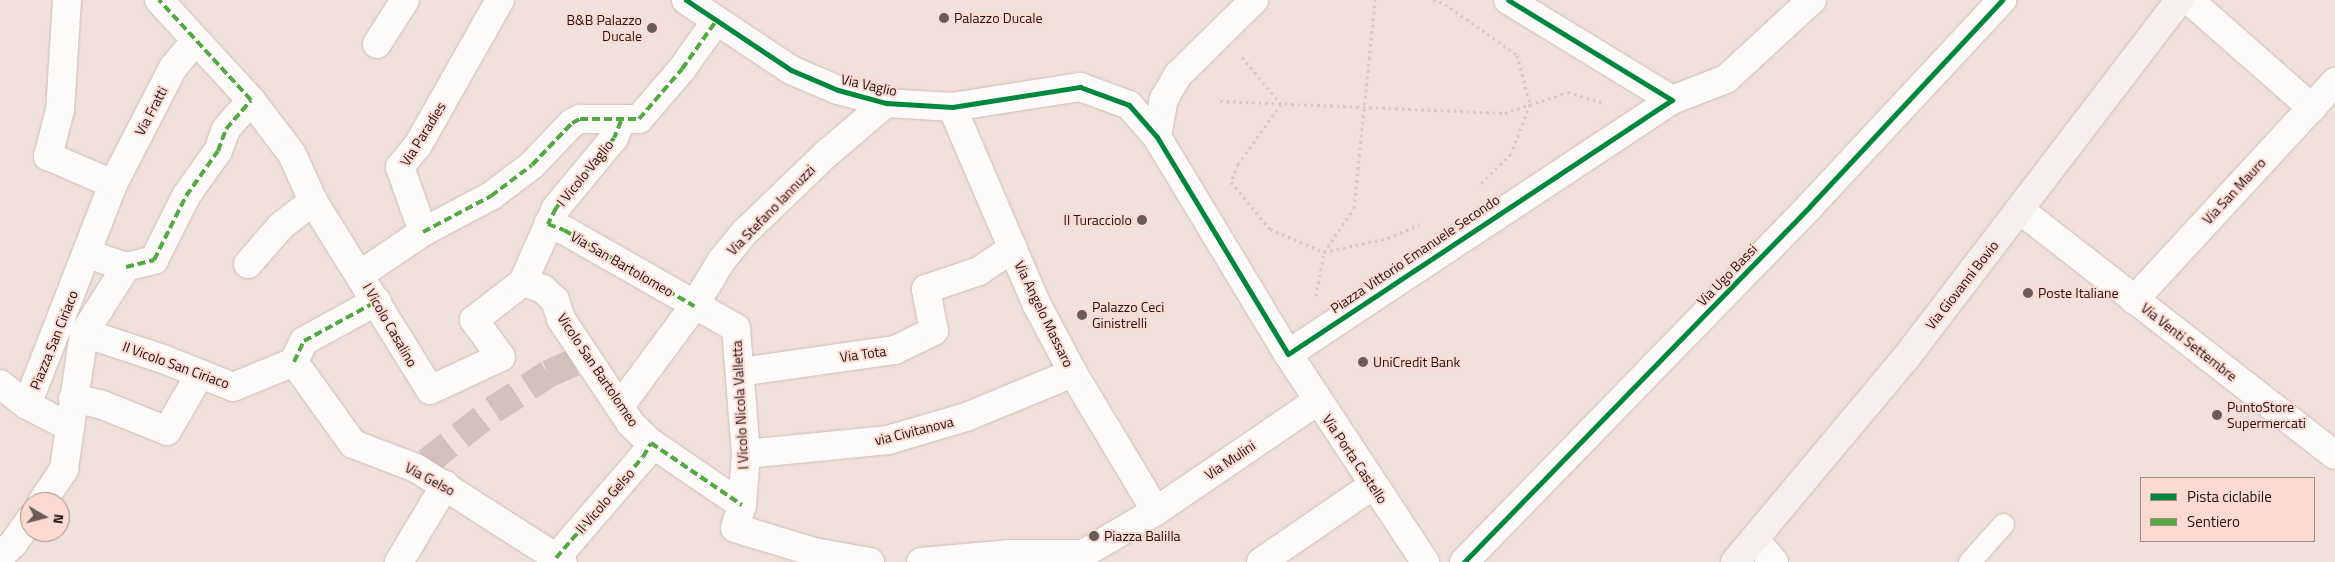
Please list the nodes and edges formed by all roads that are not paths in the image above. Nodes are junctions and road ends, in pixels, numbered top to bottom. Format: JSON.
{"nodes":[{"id":1,"x":67,"y":0,"type":"edge"},
{"id":2,"x":159,"y":0,"type":"edge"},
{"id":3,"x":406,"y":0,"type":"edge"},
{"id":4,"x":500,"y":0,"type":"edge"},
{"id":5,"x":686,"y":0,"type":"edge"},
{"id":6,"x":1254,"y":0,"type":"edge"},
{"id":7,"x":1508,"y":0,"type":"edge"},
{"id":8,"x":1812,"y":0,"type":"edge"},
{"id":9,"x":2002,"y":0,"type":"edge"},
{"id":10,"x":2179,"y":0,"type":"edge"},
{"id":11,"x":2189,"y":0,"type":"edge"},
{"id":12,"x":716,"y":21,"type":"junction"},
{"id":13,"x":196,"y":41,"type":"junction"},
{"id":14,"x":377,"y":44,"type":"dead end"},
{"id":15,"x":2335,"y":82,"type":"edge"},
{"id":16,"x":251,"y":100,"type":"junction"},
{"id":17,"x":1672,"y":100,"type":"junction"},
{"id":18,"x":886,"y":103,"type":"junction"},
{"id":19,"x":952,"y":107,"type":"junction"},
{"id":20,"x":2312,"y":108,"type":"junction"},
{"id":21,"x":621,"y":121,"type":"junction"},
{"id":22,"x":1157,"y":136,"type":"junction"},
{"id":23,"x":113,"y":184,"type":"junction"},
{"id":24,"x":313,"y":201,"type":"junction"},
{"id":25,"x":2020,"y":210,"type":"junction"},
{"id":26,"x":548,"y":224,"type":"junction"},
{"id":27,"x":423,"y":232,"type":"junction"},
{"id":28,"x":1013,"y":248,"type":"junction"},
{"id":29,"x":88,"y":254,"type":"junction"},
{"id":30,"x":248,"y":264,"type":"dead end"},
{"id":31,"x":126,"y":267,"type":"junction"},
{"id":32,"x":361,"y":274,"type":"junction"},
{"id":33,"x":523,"y":282,"type":"junction"},
{"id":34,"x":2134,"y":300,"type":"junction"},
{"id":35,"x":376,"y":301,"type":"junction"},
{"id":36,"x":694,"y":306,"type":"junction"},
{"id":37,"x":84,"y":333,"type":"junction"},
{"id":38,"x":1288,"y":354,"type":"junction"},
{"id":39,"x":294,"y":362,"type":"junction"},
{"id":40,"x":740,"y":372,"type":"junction"},
{"id":41,"x":200,"y":374,"type":"junction"},
{"id":42,"x":1073,"y":374,"type":"junction"},
{"id":43,"x":0,"y":384,"type":"edge"},
{"id":44,"x":73,"y":398,"type":"junction"},
{"id":45,"x":1317,"y":401,"type":"junction"},
{"id":46,"x":27,"y":405,"type":"junction"},
{"id":47,"x":620,"y":406,"type":"junction"},
{"id":48,"x":70,"y":427,"type":"junction"},
{"id":49,"x":651,"y":443,"type":"junction"},
{"id":50,"x":746,"y":454,"type":"junction"},
{"id":51,"x":2335,"y":455,"type":"edge"},
{"id":52,"x":445,"y":485,"type":"junction"},
{"id":53,"x":1373,"y":485,"type":"junction"},
{"id":54,"x":49,"y":492,"type":"edge"},
{"id":55,"x":1150,"y":514,"type":"junction"},
{"id":56,"x":738,"y":516,"type":"junction"},
{"id":57,"x":2004,"y":524,"type":"dead end"},
{"id":58,"x":20,"y":534,"type":"edge"},
{"id":59,"x":1755,"y":540,"type":"junction"},
{"id":60,"x":0,"y":556,"type":"edge"},
{"id":61,"x":1080,"y":558,"type":"edge"},
{"id":62,"x":560,"y":560,"type":"edge"},
{"id":63,"x":399,"y":562,"type":"edge"},
{"id":64,"x":870,"y":562,"type":"edge"},
{"id":65,"x":921,"y":562,"type":"edge"},
{"id":66,"x":1261,"y":562,"type":"edge"},
{"id":67,"x":1425,"y":562,"type":"edge"},
{"id":68,"x":1464,"y":562,"type":"edge"},
{"id":69,"x":1735,"y":562,"type":"edge"},
{"id":70,"x":1774,"y":562,"type":"edge"},
{"id":71,"x":1969,"y":562,"type":"edge"}],
"edges":[{"from":1,"to":23,"type":"street"},
{"from":2,"to":13,"type":"street","name":"I Vicolo Casalino"},
{"from":3,"to":14,"type":"street"},
{"from":4,"to":27,"type":"street","name":"Via Paradies"},
{"from":5,"to":12,"type":"street","name":"Via Vaglio"},
{"from":6,"to":22,"type":"street"},
{"from":7,"to":17,"type":"street"},
{"from":8,"to":17,"type":"street","name":"Piazza Vittorio Emanuele Secondo"},
{"from":9,"to":68,"type":"street","name":"Via Ugo Bassi"},
{"from":10,"to":25,"type":"street","name":"Via Giovanni Bovio"},
{"from":11,"to":20,"type":"street"},
{"from":12,"to":18,"type":"street","name":"Via Vaglio"},
{"from":12,"to":21,"type":"street"},
{"from":13,"to":16,"type":"street","name":"I Vicolo Casalino"},
{"from":13,"to":23,"type":"street","name":"Via Fratti"},
{"from":15,"to":20,"type":"street","name":"Via San Mauro"},
{"from":16,"to":24,"type":"street","name":"I Vicolo Casalino"},
{"from":16,"to":31,"type":"street"},
{"from":17,"to":38,"type":"street","name":"Piazza Vittorio Emanuele Secondo"},
{"from":18,"to":19,"type":"street","name":"Via Vaglio"},
{"from":18,"to":36,"type":"street","name":"Via Stefano Iannuzzi"},
{"from":19,"to":22,"type":"street","name":"Via Vaglio"},
{"from":19,"to":28,"type":"street","name":"Via Angelo Massaro"},
{"from":20,"to":34,"type":"street","name":"Via San Mauro"},
{"from":21,"to":26,"type":"street","name":"I Vicolo Vaglio"},
{"from":21,"to":27,"type":"street"},
{"from":22,"to":38,"type":"street"},
{"from":23,"to":29,"type":"street","name":"Piazza San Ciriaco"},
{"from":24,"to":30,"type":"street"},
{"from":24,"to":32,"type":"street","name":"I Vicolo Casalino"},
{"from":25,"to":34,"type":"street","name":"Via Venti Settembre"},
{"from":25,"to":59,"type":"street","name":"Via Giovanni Bovio"},
{"from":26,"to":33,"type":"street","name":"I Vicolo Vaglio"},
{"from":26,"to":36,"type":"street","name":"Via San Bartolomeo"},
{"from":27,"to":32,"type":"street"},
{"from":28,"to":40,"type":"street","name":"Via Tota"},
{"from":28,"to":42,"type":"street","name":"Via Angelo Massaro"},
{"from":29,"to":31,"type":"street"},
{"from":29,"to":46,"type":"street","name":"Piazza San Ciriaco"},
{"from":31,"to":37,"type":"street","name":"Piazza San Ciriaco"},
{"from":32,"to":35,"type":"street","name":"I Vicolo Casalino"},
{"from":33,"to":35,"type":"street","name":"I Vicolo Casalino"},
{"from":33,"to":47,"type":"street","name":"Vicolo San Bartolomeo"},
{"from":34,"to":51,"type":"street","name":"Via Venti Settembre"},
{"from":35,"to":39,"type":"street"},
{"from":36,"to":40,"type":"street","name":"I Vicolo Nicola Valletta"},
{"from":36,"to":47,"type":"street","name":"Via Stefano Iannuzzi"},
{"from":37,"to":41,"type":"street","name":"II Vicolo San Ciriaco"},
{"from":37,"to":44,"type":"street","name":"Piazza San Ciriaco"},
{"from":38,"to":45,"type":"street","name":"Via Porta Castello"},
{"from":39,"to":41,"type":"street","name":"II Vicolo San Ciriaco"},
{"from":39,"to":52,"type":"street","name":"Via Gelso"},
{"from":40,"to":50,"type":"street","name":"I Vicolo Nicola Valletta"},
{"from":41,"to":44,"type":"street"},
{"from":42,"to":50,"type":"street","name":"via Civitanova"},
{"from":42,"to":55,"type":"street","name":"Via Angelo Massaro"},
{"from":43,"to":46,"type":"street"},
{"from":44,"to":48,"type":"street","name":"Piazza San Ciriaco"},
{"from":45,"to":53,"type":"street","name":"Via Porta Castello"},
{"from":45,"to":55,"type":"street","name":"Via Mulini"},
{"from":46,"to":48,"type":"street","name":"Piazza San Ciriaco"},
{"from":47,"to":49,"type":"street","name":"Vicolo San Bartolomeo"},
{"from":48,"to":54,"type":"street"},
{"from":49,"to":56,"type":"street","name":"Vicolo San Bartolomeo"},
{"from":49,"to":62,"type":"street","name":"II Vicolo Gelso"},
{"from":50,"to":56,"type":"street","name":"I Vicolo Nicola Valletta"},
{"from":52,"to":62,"type":"street","name":"Via Gelso"},
{"from":52,"to":63,"type":"street"},
{"from":53,"to":66,"type":"street"},
{"from":53,"to":67,"type":"street","name":"Via Porta Castello"},
{"from":55,"to":61,"type":"street"},
{"from":56,"to":64,"type":"street","name":"Vicolo San Bartolomeo"},
{"from":57,"to":71,"type":"lane"},
{"from":58,"to":60,"type":"street"},
{"from":59,"to":69,"type":"street","name":"Via Giovanni Bovio"},
{"from":59,"to":70,"type":"street"},
{"from":61,"to":65,"type":"street"}]}
